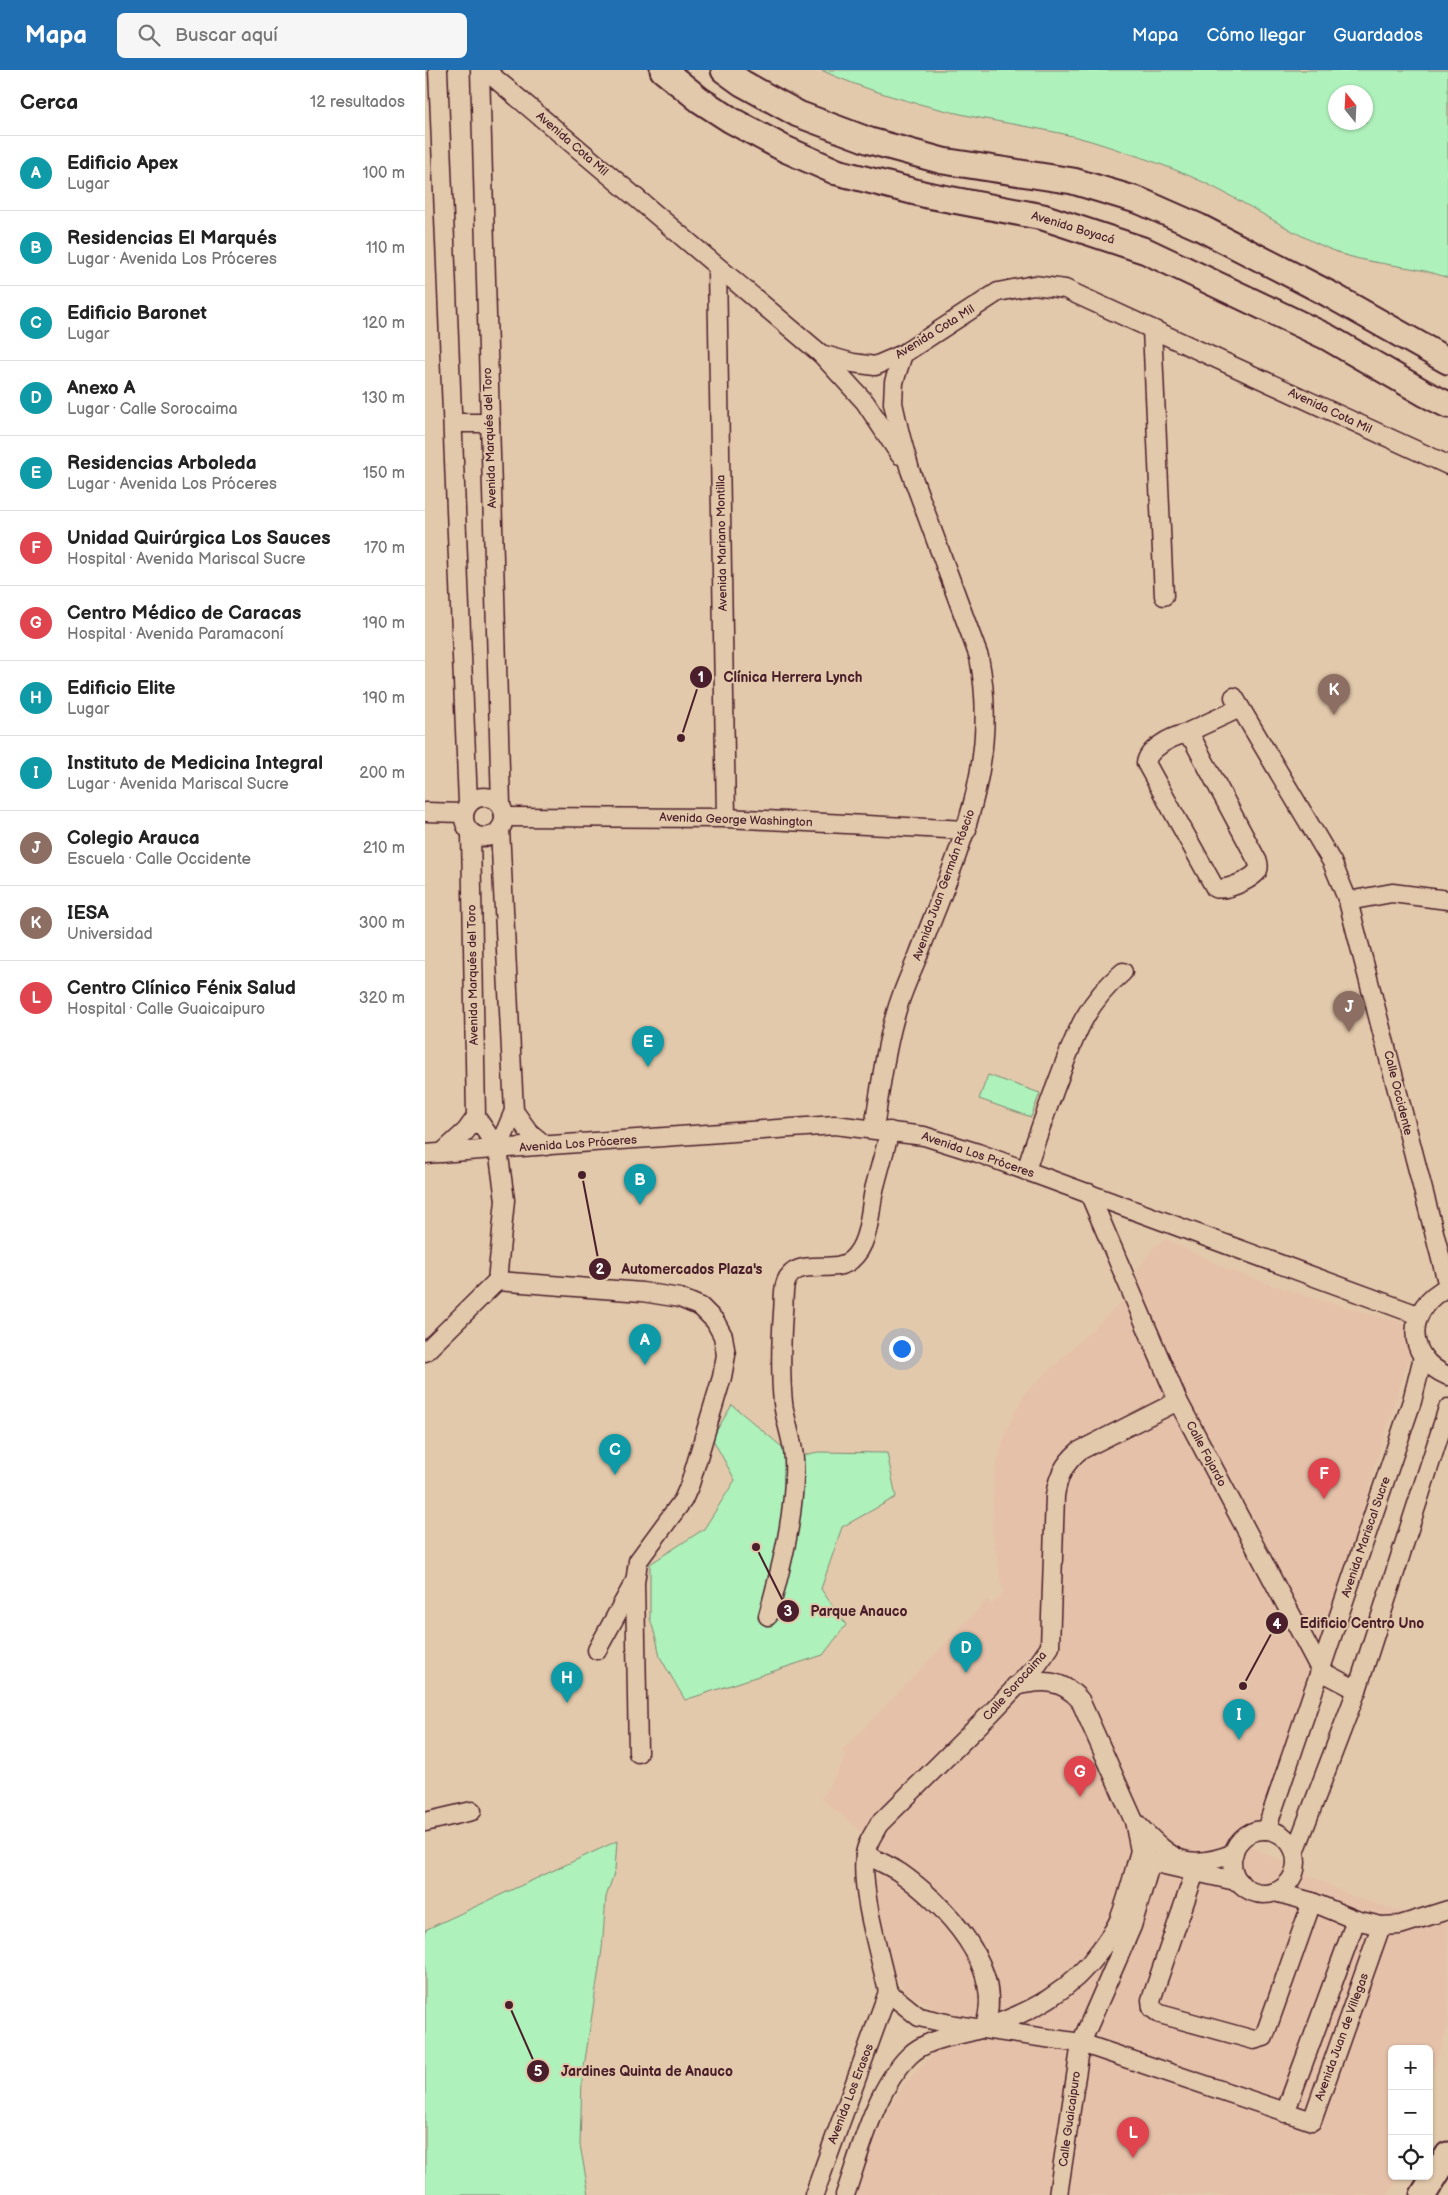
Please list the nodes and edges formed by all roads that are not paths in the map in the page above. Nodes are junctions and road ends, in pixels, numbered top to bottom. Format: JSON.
{"nodes":[{"id":1,"x":438,"y":70,"type":"edge"},
{"id":2,"x":480,"y":70,"type":"edge"},
{"id":3,"x":485,"y":70,"type":"edge"},
{"id":4,"x":663,"y":70,"type":"edge"},
{"id":5,"x":724,"y":70,"type":"edge"},
{"id":6,"x":717,"y":267,"type":"junction"},
{"id":7,"x":1152,"y":329,"type":"junction"},
{"id":8,"x":821,"y":354,"type":"junction"},
{"id":9,"x":903,"y":354,"type":"junction"},
{"id":10,"x":1448,"y":361,"type":"edge"},
{"id":11,"x":1448,"y":405,"type":"edge"},
{"id":12,"x":453,"y":423,"type":"junction"},
{"id":13,"x":490,"y":423,"type":"junction"},
{"id":14,"x":1448,"y":465,"type":"edge"},
{"id":15,"x":910,"y":470,"type":"junction"},
{"id":16,"x":1164,"y":596,"type":"dead end"},
{"id":17,"x":1183,"y":734,"type":"junction"},
{"id":18,"x":466,"y":808,"type":"junction"},
{"id":19,"x":425,"y":812,"type":"edge"},
{"id":20,"x":502,"y":817,"type":"junction"},
{"id":21,"x":727,"y":818,"type":"junction"},
{"id":22,"x":967,"y":830,"type":"junction"},
{"id":23,"x":471,"y":833,"type":"junction"},
{"id":24,"x":1448,"y":900,"type":"edge"},
{"id":25,"x":1348,"y":901,"type":"junction"},
{"id":26,"x":1123,"y":972,"type":"dead end"},
{"id":27,"x":514,"y":1111,"type":"junction"},
{"id":28,"x":475,"y":1117,"type":"junction"},
{"id":29,"x":882,"y":1130,"type":"junction"},
{"id":30,"x":545,"y":1146,"type":"junction"},
{"id":31,"x":498,"y":1149,"type":"junction"},
{"id":32,"x":434,"y":1154,"type":"edge"},
{"id":33,"x":1026,"y":1171,"type":"junction"},
{"id":34,"x":1089,"y":1193,"type":"junction"},
{"id":35,"x":497,"y":1281,"type":"junction"},
{"id":36,"x":1448,"y":1287,"type":"edge"},
{"id":37,"x":1419,"y":1315,"type":"junction"},
{"id":38,"x":425,"y":1352,"type":"edge"},
{"id":39,"x":1423,"y":1357,"type":"junction"},
{"id":40,"x":1448,"y":1376,"type":"edge"},
{"id":41,"x":1178,"y":1401,"type":"junction"},
{"id":42,"x":1448,"y":1408,"type":"edge"},
{"id":43,"x":635,"y":1583,"type":"junction"},
{"id":44,"x":768,"y":1616,"type":"dead end"},
{"id":45,"x":597,"y":1650,"type":"dead end"},
{"id":46,"x":1321,"y":1671,"type":"junction"},
{"id":47,"x":1014,"y":1687,"type":"junction"},
{"id":48,"x":1357,"y":1690,"type":"junction"},
{"id":49,"x":638,"y":1753,"type":"dead end"},
{"id":50,"x":472,"y":1811,"type":"dead end"},
{"id":51,"x":1134,"y":1821,"type":"junction"},
{"id":52,"x":425,"y":1822,"type":"edge"},
{"id":53,"x":1266,"y":1830,"type":"junction"},
{"id":54,"x":1234,"y":1853,"type":"junction"},
{"id":55,"x":865,"y":1854,"type":"junction"},
{"id":56,"x":1145,"y":1856,"type":"junction"},
{"id":57,"x":1295,"y":1860,"type":"junction"},
{"id":58,"x":1195,"y":1872,"type":"junction"},
{"id":59,"x":1240,"y":1882,"type":"junction"},
{"id":60,"x":1275,"y":1892,"type":"junction"},
{"id":61,"x":1312,"y":1902,"type":"junction"},
{"id":62,"x":1448,"y":1910,"type":"edge"},
{"id":63,"x":1356,"y":1920,"type":"junction"},
{"id":64,"x":1381,"y":1926,"type":"junction"},
{"id":65,"x":888,"y":1992,"type":"junction"},
{"id":66,"x":984,"y":2028,"type":"junction"},
{"id":67,"x":1081,"y":2043,"type":"junction"},
{"id":68,"x":1285,"y":2113,"type":"junction"},
{"id":69,"x":1448,"y":2155,"type":"edge"},
{"id":70,"x":814,"y":2195,"type":"edge"},
{"id":71,"x":845,"y":2195,"type":"edge"},
{"id":72,"x":1058,"y":2195,"type":"edge"},
{"id":73,"x":1423,"y":2195,"type":"edge"}],
"edges":[{"from":1,"to":12,"type":"street","name":"Avenida Marqués del Toro"},
{"from":2,"to":13,"type":"street","name":"Avenida Marqués del Toro"},
{"from":3,"to":6,"type":"street","name":"Avenida Cota Mil"},
{"from":4,"to":11,"type":"highway","name":"Avenida Boyacá"},
{"from":5,"to":10,"type":"highway"},
{"from":6,"to":8,"type":"street","name":"Avenida Cota Mil"},
{"from":6,"to":21,"type":"street","name":"Avenida Mariano Montilla"},
{"from":7,"to":9,"type":"street","name":"Avenida Cota Mil"},
{"from":7,"to":14,"type":"street","name":"Avenida Cota Mil"},
{"from":7,"to":16,"type":"street"},
{"from":8,"to":9,"type":"street","name":"Avenida Cota Mil"},
{"from":8,"to":15,"type":"street","name":"Avenida Juan Germán Róscio"},
{"from":9,"to":15,"type":"street","name":"Avenida Juan Germán Róscio"},
{"from":12,"to":13,"type":"street"},
{"from":12,"to":18,"type":"street","name":"Avenida Marqués del Toro"},
{"from":13,"to":20,"type":"street","name":"Avenida Marqués del Toro"},
{"from":15,"to":22,"type":"street","name":"Avenida Juan Germán Róscio"},
{"from":17,"to":17,"type":"street"},
{"from":17,"to":25,"type":"street","name":"Calle Occidente"},
{"from":18,"to":19,"type":"street"},
{"from":18,"to":20,"type":"street"},
{"from":18,"to":23,"type":"street","name":"Avenida Marqués del Toro"},
{"from":20,"to":21,"type":"street","name":"Avenida George Washington"},
{"from":20,"to":23,"type":"street"},
{"from":20,"to":27,"type":"street","name":"Avenida Marqués del Toro"},
{"from":21,"to":22,"type":"street","name":"Avenida George Washington"},
{"from":22,"to":29,"type":"street","name":"Avenida Juan Germán Róscio"},
{"from":23,"to":28,"type":"street","name":"Avenida Marqués del Toro"},
{"from":24,"to":25,"type":"street"},
{"from":25,"to":36,"type":"street","name":"Calle Occidente"},
{"from":26,"to":33,"type":"street"},
{"from":27,"to":30,"type":"street"},
{"from":27,"to":31,"type":"street","name":"Avenida Marqués del Toro"},
{"from":28,"to":31,"type":"street"},
{"from":28,"to":32,"type":"street"},
{"from":29,"to":30,"type":"street","name":"Avenida Los Próceres"},
{"from":29,"to":33,"type":"street","name":"Avenida Los Próceres"},
{"from":29,"to":44,"type":"street","name":"Avenida Juan Germán Róscio"},
{"from":30,"to":31,"type":"street","name":"Avenida Los Próceres"},
{"from":31,"to":32,"type":"street","name":"Avenida Los Próceres"},
{"from":31,"to":35,"type":"street"},
{"from":33,"to":34,"type":"street","name":"Avenida Los Próceres"},
{"from":34,"to":37,"type":"street","name":"Avenida Los Próceres"},
{"from":34,"to":41,"type":"street","name":"Calle Fajardo"},
{"from":35,"to":38,"type":"street"},
{"from":35,"to":43,"type":"street"},
{"from":36,"to":37,"type":"street"},
{"from":37,"to":39,"type":"street"},
{"from":39,"to":40,"type":"street"},
{"from":39,"to":46,"type":"street","name":"Avenida Mariscal Sucre"},
{"from":41,"to":46,"type":"street","name":"Calle Fajardo"},
{"from":41,"to":47,"type":"street","name":"Calle Sorocaima"},
{"from":42,"to":48,"type":"street"},
{"from":43,"to":45,"type":"street"},
{"from":43,"to":49,"type":"street"},
{"from":46,"to":48,"type":"street"},
{"from":46,"to":53,"type":"street","name":"Avenida Mariscal Sucre"},
{"from":47,"to":51,"type":"street"},
{"from":47,"to":55,"type":"street","name":"Calle Sorocaima"},
{"from":48,"to":57,"type":"street"},
{"from":50,"to":52,"type":"street"},
{"from":51,"to":54,"type":"street"},
{"from":51,"to":56,"type":"street"},
{"from":53,"to":54,"type":"street"},
{"from":53,"to":57,"type":"street"},
{"from":54,"to":59,"type":"street"},
{"from":55,"to":65,"type":"street","name":"Calle Sorocaima"},
{"from":55,"to":66,"type":"street"},
{"from":56,"to":58,"type":"street"},
{"from":56,"to":66,"type":"street","name":"Avenida Juan de Villegas"},
{"from":56,"to":67,"type":"street"},
{"from":57,"to":60,"type":"street"},
{"from":57,"to":61,"type":"street"},
{"from":58,"to":59,"type":"street"},
{"from":58,"to":61,"type":"street"},
{"from":59,"to":60,"type":"street"},
{"from":60,"to":61,"type":"street"},
{"from":61,"to":63,"type":"street"},
{"from":62,"to":64,"type":"street"},
{"from":63,"to":64,"type":"street"},
{"from":63,"to":68,"type":"street"},
{"from":64,"to":68,"type":"street","name":"Avenida Juan de Villegas"},
{"from":65,"to":66,"type":"street","name":"Avenida Juan de Villegas"},
{"from":65,"to":70,"type":"street","name":"Avenida Los Erasos"},
{"from":66,"to":67,"type":"street","name":"Avenida Juan de Villegas"},
{"from":66,"to":71,"type":"street"},
{"from":67,"to":68,"type":"street","name":"Avenida Juan de Villegas"},
{"from":67,"to":72,"type":"street","name":"Calle Guaicaipuro"},
{"from":69,"to":73,"type":"highway"}]}
